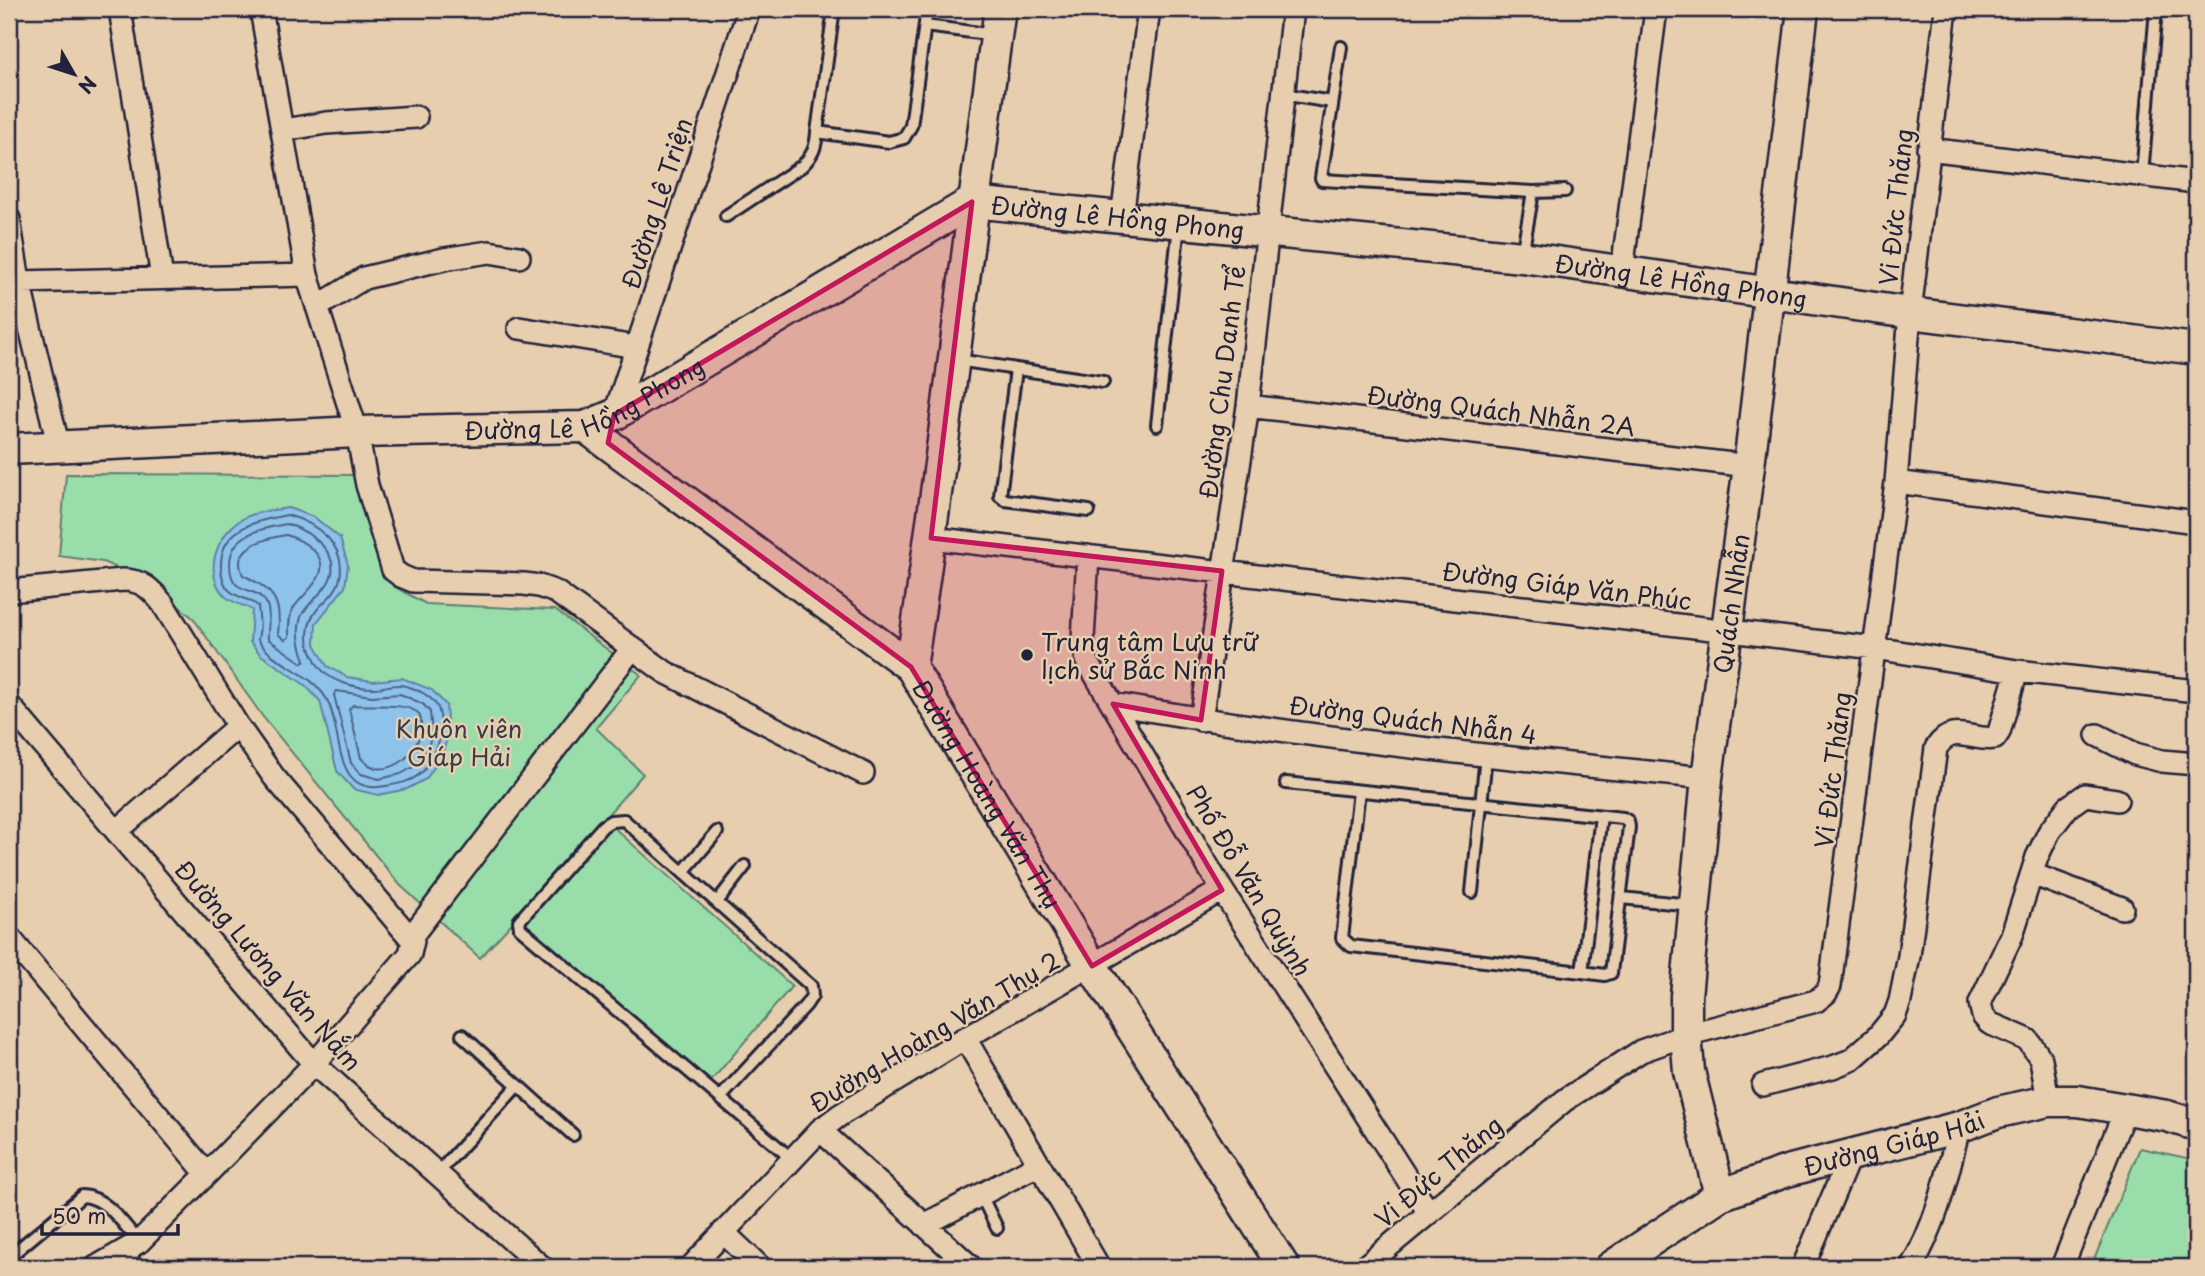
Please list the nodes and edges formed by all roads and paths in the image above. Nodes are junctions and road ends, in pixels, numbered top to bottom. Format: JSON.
{"nodes":[{"id":1,"x":120,"y":9,"type":"edge"},
{"id":2,"x":261,"y":9,"type":"edge"},
{"id":3,"x":749,"y":9,"type":"edge"},
{"id":4,"x":834,"y":9,"type":"edge"},
{"id":5,"x":927,"y":9,"type":"edge"},
{"id":6,"x":1149,"y":9,"type":"edge"},
{"id":7,"x":1293,"y":9,"type":"edge"},
{"id":8,"x":1656,"y":9,"type":"edge"},
{"id":9,"x":1803,"y":9,"type":"edge"},
{"id":10,"x":1946,"y":9,"type":"edge"},
{"id":11,"x":2156,"y":9,"type":"edge"},
{"id":12,"x":998,"y":22,"type":"edge"},
{"id":13,"x":925,"y":26,"type":"junction"},
{"id":14,"x":1341,"y":47,"type":"dead end"},
{"id":15,"x":1282,"y":94,"type":"junction"},
{"id":16,"x":1332,"y":102,"type":"junction"},
{"id":17,"x":416,"y":117,"type":"dead end"},
{"id":18,"x":284,"y":130,"type":"junction"},
{"id":19,"x":817,"y":132,"type":"junction"},
{"id":20,"x":1928,"y":149,"type":"junction"},
{"id":21,"x":2143,"y":175,"type":"junction"},
{"id":22,"x":2196,"y":182,"type":"edge"},
{"id":23,"x":1565,"y":191,"type":"dead end"},
{"id":24,"x":1533,"y":192,"type":"junction"},
{"id":25,"x":972,"y":202,"type":"junction"},
{"id":26,"x":726,"y":216,"type":"dead end"},
{"id":27,"x":1122,"y":217,"type":"junction"},
{"id":28,"x":9,"y":219,"type":"edge"},
{"id":29,"x":1180,"y":222,"type":"junction"},
{"id":30,"x":1266,"y":231,"type":"junction"},
{"id":31,"x":519,"y":257,"type":"dead end"},
{"id":32,"x":1522,"y":257,"type":"junction"},
{"id":33,"x":1622,"y":271,"type":"junction"},
{"id":34,"x":307,"y":275,"type":"junction"},
{"id":35,"x":162,"y":278,"type":"junction"},
{"id":36,"x":19,"y":282,"type":"junction"},
{"id":37,"x":1769,"y":293,"type":"junction"},
{"id":38,"x":317,"y":307,"type":"junction"},
{"id":39,"x":1910,"y":313,"type":"junction"},
{"id":40,"x":519,"y":328,"type":"dead end"},
{"id":41,"x":636,"y":347,"type":"junction"},
{"id":42,"x":2196,"y":349,"type":"edge"},
{"id":43,"x":953,"y":359,"type":"junction"},
{"id":44,"x":1016,"y":369,"type":"junction"},
{"id":45,"x":1103,"y":382,"type":"dead end"},
{"id":46,"x":1248,"y":406,"type":"junction"},
{"id":47,"x":1157,"y":425,"type":"dead end"},
{"id":48,"x":602,"y":428,"type":"junction"},
{"id":49,"x":357,"y":432,"type":"junction"},
{"id":50,"x":59,"y":448,"type":"junction"},
{"id":51,"x":9,"y":449,"type":"edge"},
{"id":52,"x":1749,"y":466,"type":"junction"},
{"id":53,"x":1896,"y":482,"type":"junction"},
{"id":54,"x":1089,"y":511,"type":"dead end"},
{"id":55,"x":2196,"y":522,"type":"edge"},
{"id":56,"x":931,"y":538,"type":"junction"},
{"id":57,"x":1088,"y":556,"type":"junction"},
{"id":58,"x":1222,"y":571,"type":"junction"},
{"id":59,"x":9,"y":591,"type":"edge"},
{"id":60,"x":1727,"y":631,"type":"junction"},
{"id":61,"x":1875,"y":648,"type":"junction"},
{"id":62,"x":631,"y":650,"type":"junction"},
{"id":63,"x":911,"y":667,"type":"junction"},
{"id":64,"x":2017,"y":671,"type":"junction"},
{"id":65,"x":2196,"y":691,"type":"edge"},
{"id":66,"x":1114,"y":704,"type":"junction"},
{"id":67,"x":10,"y":712,"type":"edge"},
{"id":68,"x":1201,"y":720,"type":"junction"},
{"id":69,"x":238,"y":726,"type":"junction"},
{"id":70,"x":2097,"y":736,"type":"dead end"},
{"id":71,"x":1486,"y":756,"type":"junction"},
{"id":72,"x":2196,"y":764,"type":"edge"},
{"id":73,"x":863,"y":773,"type":"dead end"},
{"id":74,"x":1707,"y":778,"type":"junction"},
{"id":75,"x":1286,"y":783,"type":"dead end"},
{"id":76,"x":1359,"y":791,"type":"junction"},
{"id":77,"x":2117,"y":800,"type":"dead end"},
{"id":78,"x":1481,"y":804,"type":"junction"},
{"id":79,"x":1601,"y":816,"type":"junction"},
{"id":80,"x":117,"y":831,"type":"junction"},
{"id":81,"x":717,"y":832,"type":"dead end"},
{"id":82,"x":745,"y":866,"type":"dead end"},
{"id":83,"x":683,"y":872,"type":"junction"},
{"id":84,"x":2032,"y":874,"type":"junction"},
{"id":85,"x":1222,"y":890,"type":"junction"},
{"id":86,"x":1472,"y":892,"type":"dead end"},
{"id":87,"x":1621,"y":898,"type":"junction"},
{"id":88,"x":717,"y":902,"type":"junction"},
{"id":89,"x":1695,"y":905,"type":"junction"},
{"id":90,"x":2122,"y":908,"type":"dead end"},
{"id":91,"x":9,"y":937,"type":"edge"},
{"id":92,"x":411,"y":937,"type":"junction"},
{"id":93,"x":1092,"y":966,"type":"junction"},
{"id":94,"x":1582,"y":972,"type":"junction"},
{"id":95,"x":462,"y":1035,"type":"dead end"},
{"id":96,"x":1686,"y":1035,"type":"junction"},
{"id":97,"x":965,"y":1038,"type":"junction"},
{"id":98,"x":313,"y":1064,"type":"junction"},
{"id":99,"x":518,"y":1085,"type":"junction"},
{"id":100,"x":1763,"y":1085,"type":"dead end"},
{"id":101,"x":721,"y":1097,"type":"junction"},
{"id":102,"x":2048,"y":1101,"type":"junction"},
{"id":103,"x":2126,"y":1108,"type":"junction"},
{"id":104,"x":2196,"y":1125,"type":"edge"},
{"id":105,"x":1959,"y":1127,"type":"junction"},
{"id":106,"x":820,"y":1130,"type":"junction"},
{"id":107,"x":573,"y":1135,"type":"dead end"},
{"id":108,"x":1852,"y":1153,"type":"junction"},
{"id":109,"x":792,"y":1159,"type":"junction"},
{"id":110,"x":1039,"y":1164,"type":"junction"},
{"id":111,"x":207,"y":1174,"type":"junction"},
{"id":112,"x":436,"y":1175,"type":"junction"},
{"id":113,"x":981,"y":1195,"type":"junction"},
{"id":114,"x":1720,"y":1195,"type":"junction"},
{"id":115,"x":1429,"y":1213,"type":"junction"},
{"id":116,"x":924,"y":1225,"type":"junction"},
{"id":117,"x":997,"y":1228,"type":"dead end"},
{"id":118,"x":723,"y":1232,"type":"junction"},
{"id":119,"x":139,"y":1242,"type":"junction"},
{"id":120,"x":9,"y":1257,"type":"edge"},
{"id":121,"x":96,"y":1267,"type":"edge"},
{"id":122,"x":127,"y":1267,"type":"edge"},
{"id":123,"x":541,"y":1267,"type":"edge"},
{"id":124,"x":691,"y":1267,"type":"edge"},
{"id":125,"x":760,"y":1267,"type":"edge"},
{"id":126,"x":971,"y":1267,"type":"edge"},
{"id":127,"x":1099,"y":1267,"type":"edge"},
{"id":128,"x":1284,"y":1267,"type":"edge"},
{"id":129,"x":1364,"y":1267,"type":"edge"},
{"id":130,"x":1611,"y":1267,"type":"edge"},
{"id":131,"x":1803,"y":1267,"type":"edge"},
{"id":132,"x":1911,"y":1267,"type":"edge"},
{"id":133,"x":2062,"y":1267,"type":"edge"}],
"edges":[{"from":1,"to":35,"type":"street"},
{"from":2,"to":18,"type":"street"},
{"from":3,"to":41,"type":"street","name":"Đường Lê Triện"},
{"from":4,"to":19,"type":"lane"},
{"from":5,"to":13,"type":"lane"},
{"from":6,"to":27,"type":"street"},
{"from":7,"to":15,"type":"street","name":"Đường Chu Danh Tể"},
{"from":8,"to":33,"type":"street"},
{"from":9,"to":37,"type":"street","name":"Quách Nhẫn"},
{"from":10,"to":20,"type":"street","name":"Vi Đức Thăng"},
{"from":11,"to":21,"type":"lane"},
{"from":12,"to":13,"type":"lane"},
{"from":12,"to":25,"type":"street","name":"Đường Hoàng Văn Thụ"},
{"from":13,"to":19,"type":"lane"},
{"from":14,"to":16,"type":"lane"},
{"from":15,"to":16,"type":"lane"},
{"from":15,"to":30,"type":"street","name":"Đường Chu Danh Tể"},
{"from":16,"to":24,"type":"lane"},
{"from":17,"to":18,"type":"street"},
{"from":18,"to":34,"type":"street"},
{"from":19,"to":26,"type":"lane"},
{"from":20,"to":21,"type":"street"},
{"from":20,"to":39,"type":"street","name":"Vi Đức Thăng"},
{"from":21,"to":22,"type":"street"},
{"from":23,"to":24,"type":"lane"},
{"from":24,"to":32,"type":"lane"},
{"from":25,"to":27,"type":"street","name":"Đường Lê Hồng Phong"},
{"from":25,"to":43,"type":"street","name":"Đường Hoàng Văn Thụ"},
{"from":25,"to":48,"type":"street","name":"Đường Lê Hồng Phong"},
{"from":27,"to":29,"type":"street","name":"Đường Lê Hồng Phong"},
{"from":28,"to":36,"type":"street"},
{"from":29,"to":30,"type":"street","name":"Đường Lê Hồng Phong"},
{"from":29,"to":47,"type":"lane"},
{"from":30,"to":32,"type":"street","name":"Đường Lê Hồng Phong"},
{"from":30,"to":46,"type":"street","name":"Đường Chu Danh Tể"},
{"from":31,"to":38,"type":"street"},
{"from":32,"to":33,"type":"street","name":"Đường Lê Hồng Phong"},
{"from":33,"to":37,"type":"street","name":"Đường Lê Hồng Phong"},
{"from":34,"to":35,"type":"street"},
{"from":34,"to":38,"type":"street"},
{"from":35,"to":36,"type":"street"},
{"from":36,"to":50,"type":"street"},
{"from":37,"to":39,"type":"street","name":"Đường Lê Hồng Phong"},
{"from":37,"to":52,"type":"street","name":"Quách Nhẫn"},
{"from":38,"to":49,"type":"street"},
{"from":39,"to":42,"type":"street","name":"Đường Lê Hồng Phong"},
{"from":39,"to":53,"type":"street","name":"Vi Đức Thăng"},
{"from":40,"to":41,"type":"street"},
{"from":41,"to":48,"type":"street","name":"Đường Lê Triện"},
{"from":43,"to":44,"type":"lane"},
{"from":43,"to":56,"type":"street","name":"Đường Hoàng Văn Thụ"},
{"from":44,"to":45,"type":"lane"},
{"from":44,"to":54,"type":"lane"},
{"from":46,"to":52,"type":"street","name":"Đường Quách Nhẫn 2A"},
{"from":46,"to":58,"type":"street","name":"Đường Chu Danh Tể"},
{"from":48,"to":49,"type":"street","name":"Đường Lê Hồng Phong"},
{"from":48,"to":63,"type":"street"},
{"from":49,"to":50,"type":"street","name":"Đường Lê Hồng Phong"},
{"from":49,"to":62,"type":"street"},
{"from":50,"to":51,"type":"street","name":"Đường Lê Hồng Phong"},
{"from":52,"to":60,"type":"street","name":"Quách Nhẫn"},
{"from":53,"to":55,"type":"street"},
{"from":53,"to":61,"type":"street","name":"Vi Đức Thăng"},
{"from":56,"to":57,"type":"street","name":"Đường Giáp Văn Phúc"},
{"from":56,"to":63,"type":"street","name":"Đường Hoàng Văn Thụ"},
{"from":57,"to":58,"type":"street","name":"Đường Giáp Văn Phúc"},
{"from":57,"to":66,"type":"street","name":"Phố Đỗ Văn Quỳnh"},
{"from":58,"to":60,"type":"street","name":"Đường Giáp Văn Phúc"},
{"from":58,"to":68,"type":"street","name":"Đường Chu Danh Tể"},
{"from":59,"to":69,"type":"street"},
{"from":60,"to":61,"type":"street","name":"Đường Giáp Văn Phúc"},
{"from":60,"to":74,"type":"street","name":"Quách Nhẫn"},
{"from":61,"to":64,"type":"street","name":"Đường Giáp Văn Phúc"},
{"from":61,"to":96,"type":"street","name":"Vi Đức Thăng"},
{"from":62,"to":73,"type":"street"},
{"from":62,"to":92,"type":"street"},
{"from":63,"to":93,"type":"street","name":"Đường Hoàng Văn Thụ"},
{"from":64,"to":65,"type":"street","name":"Đường Giáp Văn Phúc"},
{"from":64,"to":100,"type":"street"},
{"from":66,"to":68,"type":"street","name":"Đường Quách Nhẫn 4"},
{"from":66,"to":85,"type":"street","name":"Phố Đỗ Văn Quỳnh"},
{"from":67,"to":80,"type":"street","name":"Đường Lương Văn Nắm"},
{"from":68,"to":71,"type":"street","name":"Đường Quách Nhẫn 4"},
{"from":69,"to":80,"type":"street"},
{"from":69,"to":92,"type":"street"},
{"from":70,"to":72,"type":"street"},
{"from":71,"to":74,"type":"street","name":"Đường Quách Nhẫn 4"},
{"from":71,"to":78,"type":"lane"},
{"from":74,"to":89,"type":"street","name":"Quách Nhẫn"},
{"from":75,"to":76,"type":"lane"},
{"from":76,"to":78,"type":"lane"},
{"from":76,"to":94,"type":"lane"},
{"from":77,"to":84,"type":"street"},
{"from":78,"to":79,"type":"lane"},
{"from":78,"to":86,"type":"lane"},
{"from":79,"to":87,"type":"lane"},
{"from":79,"to":94,"type":"lane"},
{"from":80,"to":98,"type":"street","name":"Đường Lương Văn Nắm"},
{"from":81,"to":83,"type":"lane"},
{"from":82,"to":88,"type":"lane"},
{"from":83,"to":88,"type":"lane"},
{"from":83,"to":101,"type":"lane"},
{"from":84,"to":90,"type":"street"},
{"from":84,"to":102,"type":"street"},
{"from":85,"to":93,"type":"street","name":"Đường Hoàng Văn Thụ 2"},
{"from":85,"to":115,"type":"street","name":"Phố Đỗ Văn Quỳnh"},
{"from":87,"to":89,"type":"lane"},
{"from":87,"to":94,"type":"lane"},
{"from":88,"to":101,"type":"lane"},
{"from":89,"to":96,"type":"street","name":"Quách Nhẫn"},
{"from":91,"to":111,"type":"street"},
{"from":92,"to":98,"type":"street"},
{"from":93,"to":97,"type":"street","name":"Đường Hoàng Văn Thụ 2"},
{"from":93,"to":128,"type":"street","name":"Đường Hoàng Văn Thụ"},
{"from":95,"to":99,"type":"lane"},
{"from":96,"to":114,"type":"street","name":"Quách Nhẫn"},
{"from":96,"to":115,"type":"street","name":"Vi Đức Thăng"},
{"from":97,"to":106,"type":"street","name":"Đường Hoàng Văn Thụ 2"},
{"from":97,"to":110,"type":"street"},
{"from":98,"to":111,"type":"street"},
{"from":98,"to":112,"type":"street","name":"Đường Lương Văn Nắm"},
{"from":99,"to":107,"type":"lane"},
{"from":99,"to":112,"type":"lane"},
{"from":101,"to":109,"type":"lane"},
{"from":102,"to":103,"type":"street","name":"Đường Giáp Hải"},
{"from":102,"to":105,"type":"street","name":"Đường Giáp Hải"},
{"from":103,"to":104,"type":"street","name":"Đường Giáp Hải"},
{"from":103,"to":133,"type":"street"},
{"from":105,"to":108,"type":"street","name":"Đường Giáp Hải"},
{"from":105,"to":132,"type":"street"},
{"from":106,"to":109,"type":"street","name":"Đường Hoàng Văn Thụ 2"},
{"from":106,"to":116,"type":"street"},
{"from":108,"to":114,"type":"street","name":"Đường Giáp Hải"},
{"from":108,"to":131,"type":"street"},
{"from":109,"to":118,"type":"street","name":"Đường Hoàng Văn Thụ 2"},
{"from":110,"to":113,"type":"street"},
{"from":110,"to":127,"type":"street"},
{"from":111,"to":119,"type":"street"},
{"from":112,"to":123,"type":"street","name":"Đường Lương Văn Nắm"},
{"from":113,"to":116,"type":"street"},
{"from":113,"to":117,"type":"lane"},
{"from":114,"to":130,"type":"street","name":"Đường Giáp Hải"},
{"from":115,"to":129,"type":"street","name":"Vi Đức Thăng"},
{"from":116,"to":126,"type":"street"},
{"from":118,"to":124,"type":"street","name":"Đường Hoàng Văn Thụ 2"},
{"from":118,"to":125,"type":"street"},
{"from":119,"to":120,"type":"lane"},
{"from":119,"to":121,"type":"street"},
{"from":119,"to":122,"type":"lane"}]}
